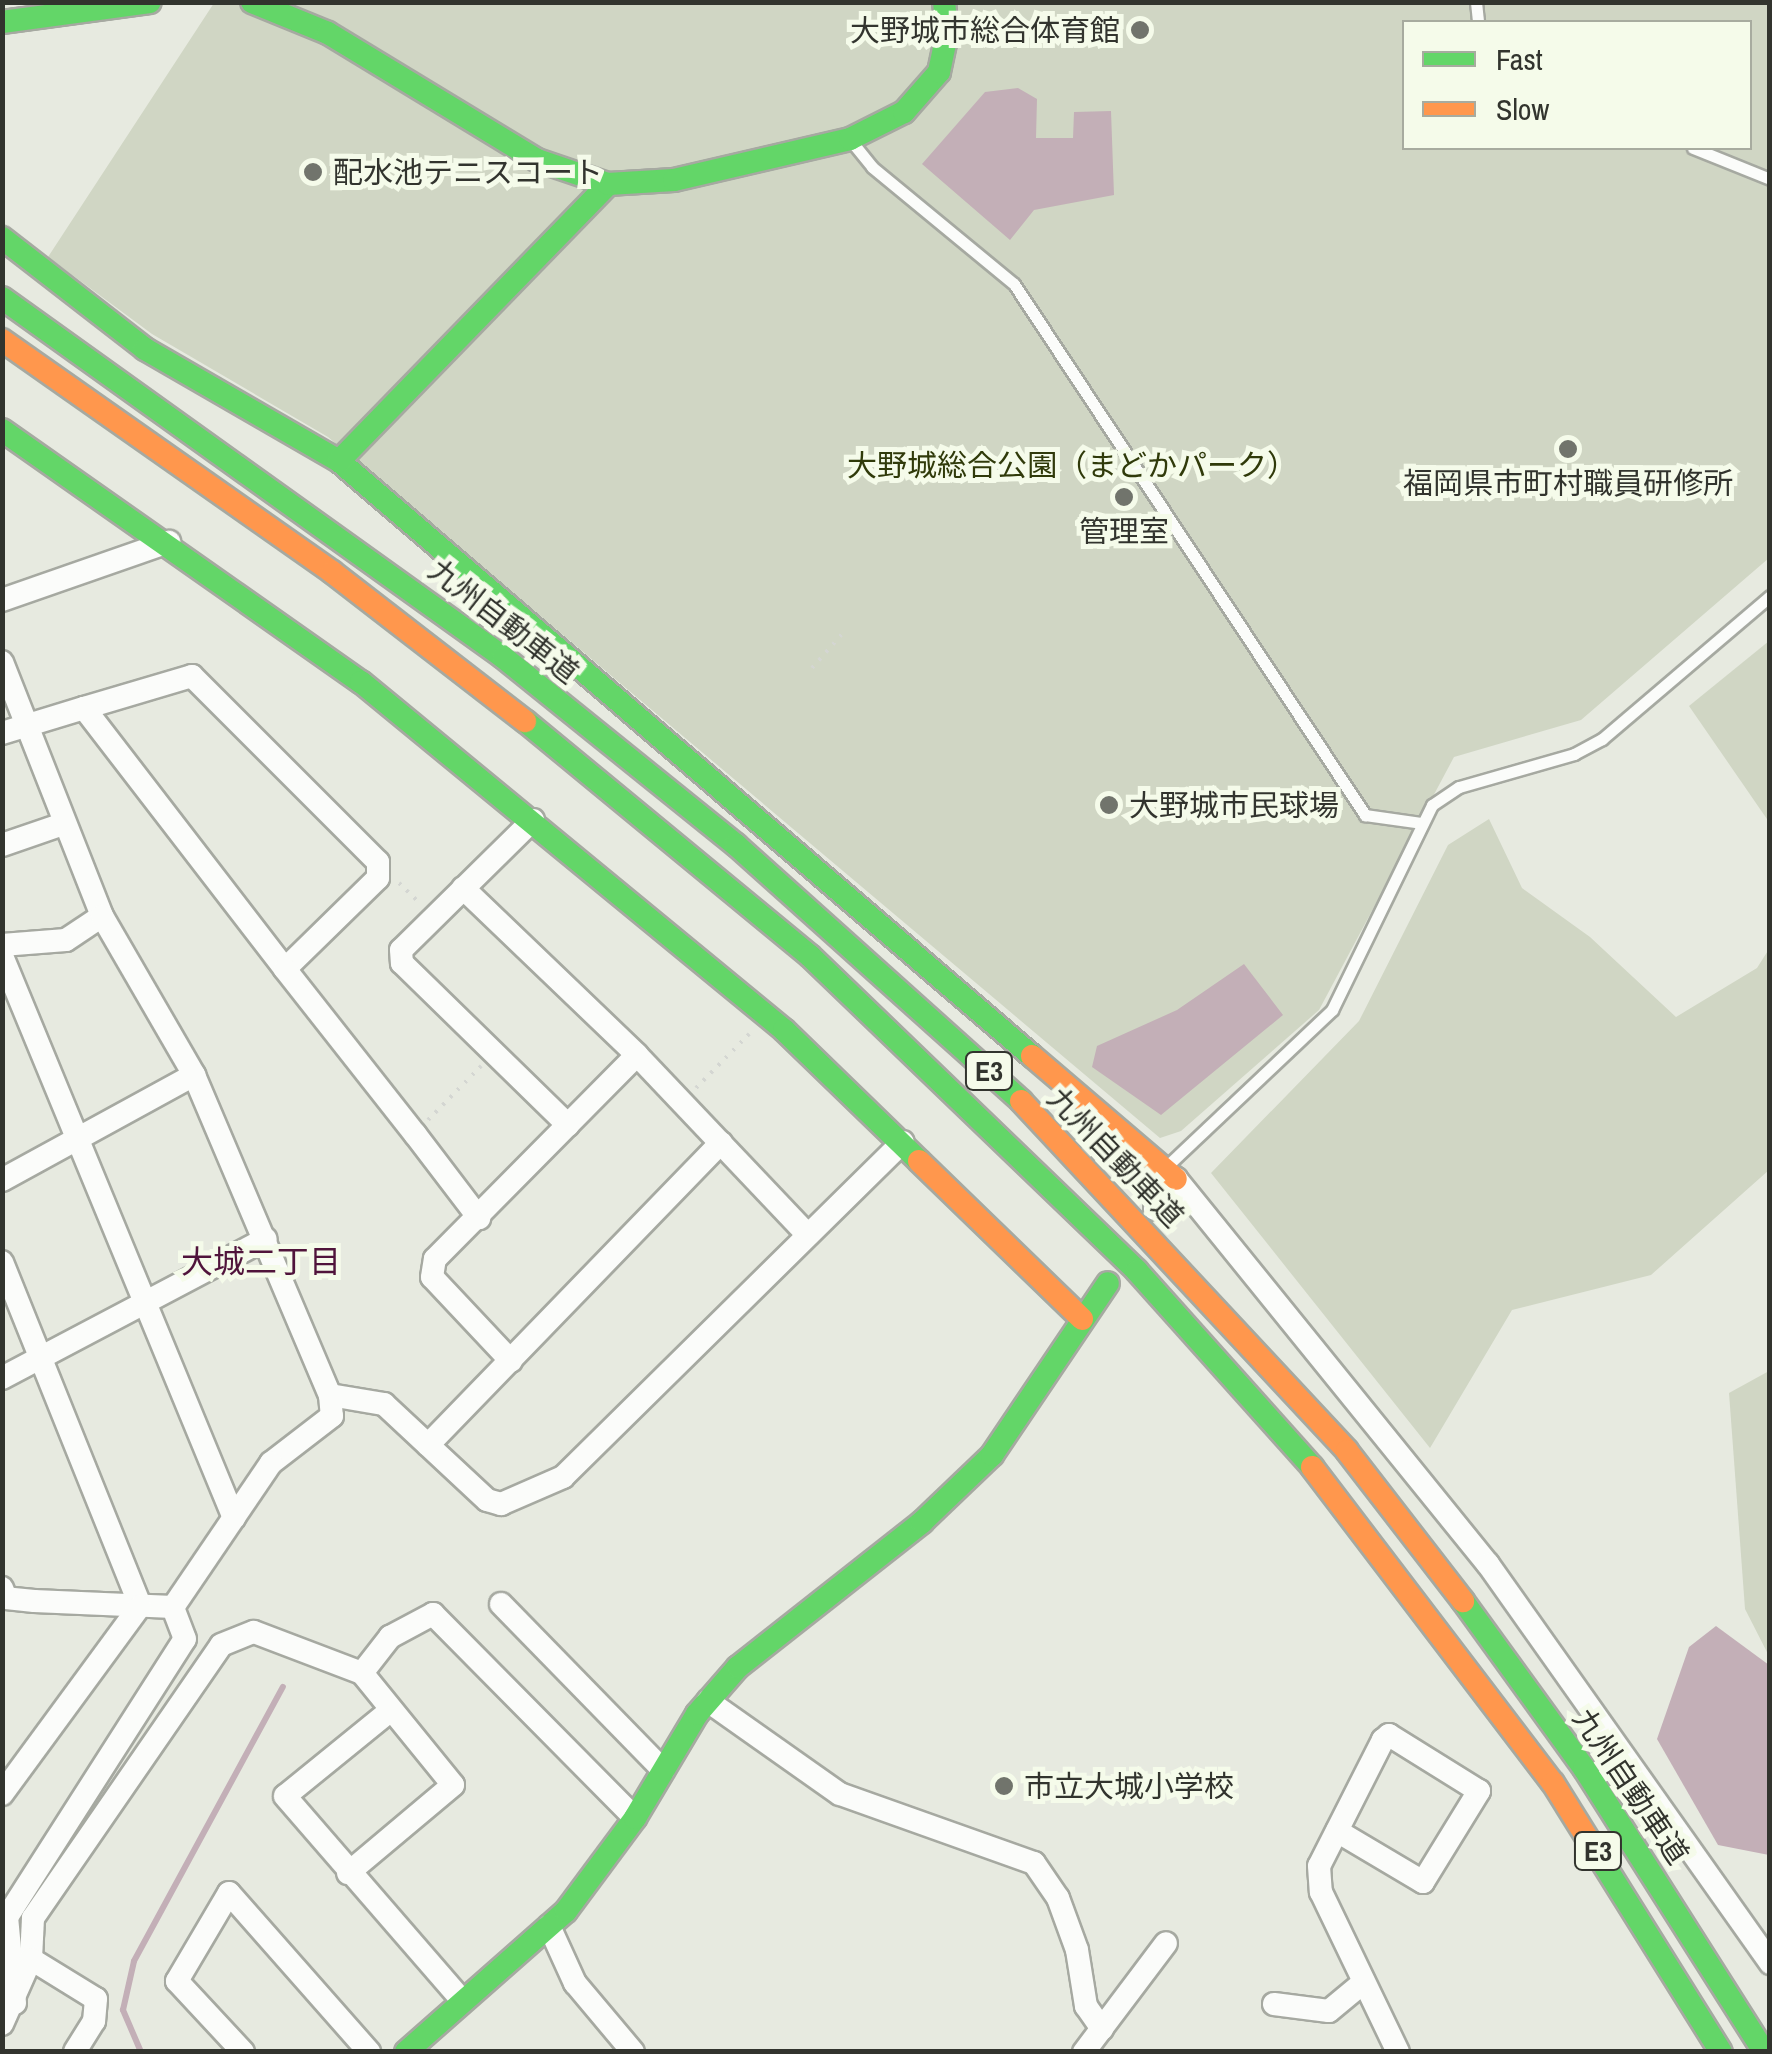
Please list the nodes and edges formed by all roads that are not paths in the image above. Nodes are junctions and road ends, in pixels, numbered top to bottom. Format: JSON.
{"nodes":[{"id":1,"x":150,"y":2,"type":"edge"},
{"id":2,"x":252,"y":2,"type":"edge"},
{"id":3,"x":944,"y":2,"type":"edge"},
{"id":4,"x":98,"y":6,"type":"edge"},
{"id":5,"x":2,"y":22,"type":"edge"},
{"id":6,"x":850,"y":138,"type":"junction"},
{"id":7,"x":1698,"y":150,"type":"edge"},
{"id":8,"x":1770,"y":179,"type":"edge"},
{"id":9,"x":608,"y":184,"type":"junction"},
{"id":10,"x":2,"y":238,"type":"edge"},
{"id":11,"x":2,"y":298,"type":"edge"},
{"id":12,"x":2,"y":340,"type":"edge"},
{"id":13,"x":2,"y":430,"type":"edge"},
{"id":14,"x":339,"y":461,"type":"junction"},
{"id":15,"x":169,"y":542,"type":"junction"},
{"id":16,"x":1770,"y":596,"type":"edge"},
{"id":17,"x":2,"y":600,"type":"edge"},
{"id":18,"x":2,"y":662,"type":"edge"},
{"id":19,"x":84,"y":708,"type":"junction"},
{"id":20,"x":13,"y":730,"type":"edge"},
{"id":21,"x":533,"y":820,"type":"junction"},
{"id":22,"x":63,"y":824,"type":"junction"},
{"id":23,"x":1422,"y":824,"type":"junction"},
{"id":24,"x":2,"y":845,"type":"edge"},
{"id":25,"x":464,"y":888,"type":"junction"},
{"id":26,"x":102,"y":916,"type":"junction"},
{"id":27,"x":2,"y":946,"type":"edge"},
{"id":28,"x":2,"y":956,"type":"edge"},
{"id":29,"x":285,"y":969,"type":"junction"},
{"id":30,"x":637,"y":1056,"type":"junction"},
{"id":31,"x":194,"y":1075,"type":"junction"},
{"id":32,"x":568,"y":1126,"type":"junction"},
{"id":33,"x":77,"y":1140,"type":"junction"},
{"id":34,"x":903,"y":1142,"type":"junction"},
{"id":35,"x":721,"y":1143,"type":"junction"},
{"id":36,"x":1170,"y":1174,"type":"junction"},
{"id":37,"x":2,"y":1180,"type":"edge"},
{"id":38,"x":1155,"y":1209,"type":"dead end"},
{"id":39,"x":479,"y":1218,"type":"junction"},
{"id":40,"x":808,"y":1235,"type":"junction"},
{"id":41,"x":266,"y":1240,"type":"junction"},
{"id":42,"x":2,"y":1262,"type":"edge"},
{"id":43,"x":1108,"y":1283,"type":"dead end"},
{"id":44,"x":147,"y":1304,"type":"junction"},
{"id":45,"x":1082,"y":1320,"type":"junction"},
{"id":46,"x":45,"y":1358,"type":"junction"},
{"id":47,"x":511,"y":1361,"type":"junction"},
{"id":48,"x":2,"y":1378,"type":"edge"},
{"id":49,"x":330,"y":1395,"type":"junction"},
{"id":50,"x":428,"y":1445,"type":"junction"},
{"id":51,"x":234,"y":1518,"type":"junction"},
{"id":52,"x":4,"y":1596,"type":"edge"},
{"id":53,"x":501,"y":1604,"type":"dead end"},
{"id":54,"x":140,"y":1606,"type":"junction"},
{"id":55,"x":173,"y":1608,"type":"junction"},
{"id":56,"x":362,"y":1673,"type":"junction"},
{"id":57,"x":708,"y":1701,"type":"junction"},
{"id":58,"x":391,"y":1710,"type":"junction"},
{"id":59,"x":664,"y":1770,"type":"junction"},
{"id":60,"x":2,"y":1794,"type":"edge"},
{"id":61,"x":635,"y":1818,"type":"junction"},
{"id":62,"x":1338,"y":1830,"type":"junction"},
{"id":63,"x":348,"y":1873,"type":"junction"},
{"id":64,"x":1642,"y":1918,"type":"junction"},
{"id":65,"x":549,"y":1926,"type":"junction"},
{"id":66,"x":1166,"y":1943,"type":"dead end"},
{"id":67,"x":31,"y":1959,"type":"junction"},
{"id":68,"x":1770,"y":1963,"type":"edge"},
{"id":69,"x":1364,"y":1982,"type":"junction"},
{"id":70,"x":462,"y":1999,"type":"junction"},
{"id":71,"x":15,"y":2003,"type":"junction"},
{"id":72,"x":1274,"y":2004,"type":"dead end"},
{"id":73,"x":2,"y":2024,"type":"edge"},
{"id":74,"x":1102,"y":2029,"type":"junction"},
{"id":75,"x":416,"y":2048,"type":"edge"},
{"id":76,"x":75,"y":2052,"type":"edge"},
{"id":77,"x":244,"y":2052,"type":"edge"},
{"id":78,"x":369,"y":2052,"type":"edge"},
{"id":79,"x":633,"y":2052,"type":"edge"},
{"id":80,"x":1084,"y":2052,"type":"edge"},
{"id":81,"x":1398,"y":2052,"type":"edge"},
{"id":82,"x":1712,"y":2052,"type":"edge"},
{"id":83,"x":1722,"y":2052,"type":"edge"},
{"id":84,"x":1764,"y":2052,"type":"edge"}],
"edges":[{"from":1,"to":4,"type":"main road"},
{"from":2,"to":9,"type":"main road"},
{"from":3,"to":6,"type":"main road"},
{"from":4,"to":5,"type":"main road"},
{"from":6,"to":9,"type":"main road"},
{"from":6,"to":23,"type":"lane"},
{"from":7,"to":8,"type":"lane"},
{"from":9,"to":14,"type":"main road"},
{"from":10,"to":14,"type":"main road"},
{"from":11,"to":84,"type":"main road","name":"九州自動車道","number":"E3"},
{"from":12,"to":64,"type":"main road","number":"E3"},
{"from":13,"to":15,"type":"main road"},
{"from":14,"to":36,"type":"main road"},
{"from":15,"to":17,"type":"street"},
{"from":15,"to":21,"type":"main road"},
{"from":16,"to":23,"type":"lane"},
{"from":18,"to":20,"type":"street"},
{"from":19,"to":20,"type":"street"},
{"from":19,"to":29,"type":"street"},
{"from":19,"to":29,"type":"street"},
{"from":20,"to":22,"type":"street"},
{"from":21,"to":25,"type":"street"},
{"from":21,"to":34,"type":"main road"},
{"from":22,"to":24,"type":"street"},
{"from":22,"to":26,"type":"street"},
{"from":23,"to":36,"type":"lane"},
{"from":25,"to":30,"type":"street"},
{"from":25,"to":32,"type":"street"},
{"from":26,"to":27,"type":"street"},
{"from":26,"to":31,"type":"street"},
{"from":28,"to":33,"type":"street"},
{"from":29,"to":39,"type":"street"},
{"from":30,"to":32,"type":"street"},
{"from":30,"to":35,"type":"street"},
{"from":31,"to":33,"type":"street"},
{"from":31,"to":41,"type":"street"},
{"from":32,"to":39,"type":"street"},
{"from":33,"to":37,"type":"street"},
{"from":33,"to":44,"type":"street"},
{"from":34,"to":40,"type":"street"},
{"from":34,"to":45,"type":"main road"},
{"from":35,"to":40,"type":"street"},
{"from":35,"to":47,"type":"street"},
{"from":36,"to":38,"type":"street"},
{"from":36,"to":68,"type":"street"},
{"from":39,"to":47,"type":"street"},
{"from":40,"to":50,"type":"street"},
{"from":41,"to":44,"type":"street"},
{"from":41,"to":49,"type":"street"},
{"from":42,"to":46,"type":"street"},
{"from":43,"to":45,"type":"main road"},
{"from":44,"to":46,"type":"street"},
{"from":44,"to":51,"type":"street"},
{"from":45,"to":57,"type":"main road"},
{"from":46,"to":48,"type":"street"},
{"from":46,"to":54,"type":"street"},
{"from":47,"to":50,"type":"street"},
{"from":49,"to":50,"type":"street"},
{"from":49,"to":51,"type":"street"},
{"from":51,"to":55,"type":"street"},
{"from":52,"to":54,"type":"street"},
{"from":53,"to":59,"type":"street"},
{"from":54,"to":55,"type":"street"},
{"from":54,"to":60,"type":"street"},
{"from":55,"to":71,"type":"street"},
{"from":56,"to":58,"type":"street"},
{"from":56,"to":61,"type":"street"},
{"from":56,"to":67,"type":"street"},
{"from":57,"to":59,"type":"main road"},
{"from":57,"to":74,"type":"street"},
{"from":58,"to":63,"type":"street"},
{"from":58,"to":63,"type":"street"},
{"from":59,"to":61,"type":"main road"},
{"from":61,"to":65,"type":"main road"},
{"from":62,"to":62,"type":"street"},
{"from":62,"to":69,"type":"street"},
{"from":63,"to":70,"type":"street"},
{"from":64,"to":82,"type":"main road"},
{"from":64,"to":83,"type":"main road","number":"E3"},
{"from":65,"to":70,"type":"main road"},
{"from":65,"to":79,"type":"street"},
{"from":66,"to":74,"type":"street"},
{"from":67,"to":71,"type":"street"},
{"from":67,"to":76,"type":"street"},
{"from":69,"to":72,"type":"street"},
{"from":69,"to":81,"type":"street"},
{"from":70,"to":75,"type":"main road"},
{"from":71,"to":73,"type":"street"},
{"from":74,"to":80,"type":"street"},
{"from":77,"to":78,"type":"street"}]}
